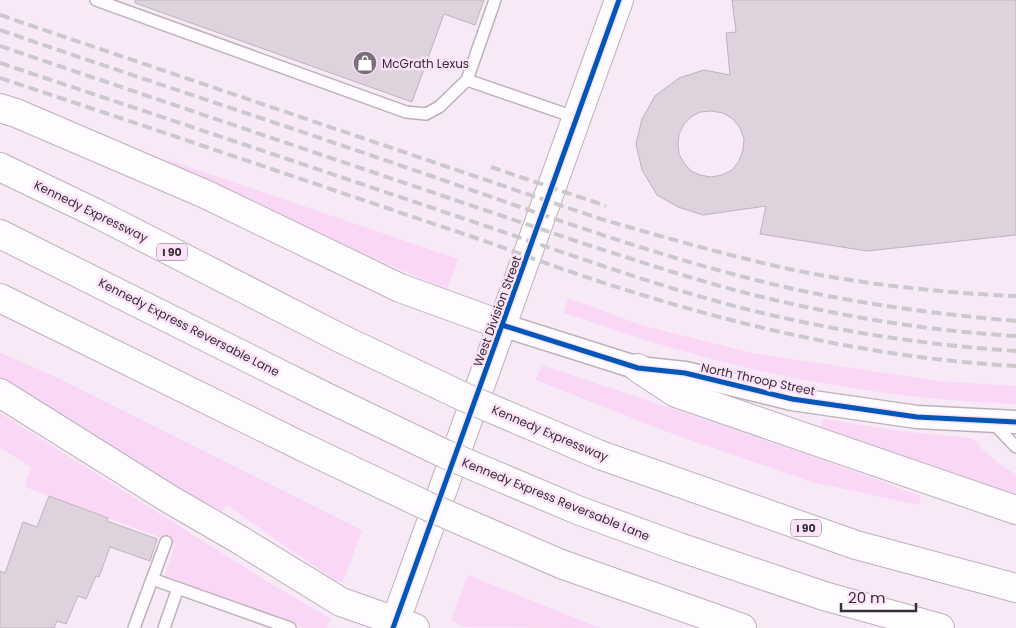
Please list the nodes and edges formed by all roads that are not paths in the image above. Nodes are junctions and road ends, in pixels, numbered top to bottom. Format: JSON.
{"nodes":[{"id":1,"x":96,"y":0,"type":"edge"},
{"id":2,"x":495,"y":0,"type":"edge"},
{"id":3,"x":619,"y":0,"type":"edge"},
{"id":4,"x":467,"y":80,"type":"junction"},
{"id":5,"x":0,"y":108,"type":"edge"},
{"id":6,"x":577,"y":118,"type":"junction"},
{"id":7,"x":0,"y":167,"type":"edge"},
{"id":8,"x":0,"y":234,"type":"edge"},
{"id":9,"x":0,"y":298,"type":"edge"},
{"id":10,"x":502,"y":325,"type":"junction"},
{"id":11,"x":638,"y":368,"type":"junction"},
{"id":12,"x":0,"y":393,"type":"edge"},
{"id":13,"x":991,"y":421,"type":"junction"},
{"id":14,"x":1016,"y":422,"type":"edge"},
{"id":15,"x":1016,"y":446,"type":"edge"},
{"id":16,"x":1016,"y":510,"type":"edge"},
{"id":17,"x":166,"y":542,"type":"dead end"},
{"id":18,"x":152,"y":579,"type":"junction"},
{"id":19,"x":178,"y":588,"type":"junction"},
{"id":20,"x":1016,"y":588,"type":"edge"},
{"id":21,"x":401,"y":626,"type":"edge"},
{"id":22,"x":134,"y":628,"type":"edge"},
{"id":23,"x":164,"y":628,"type":"edge"},
{"id":24,"x":290,"y":628,"type":"edge"},
{"id":25,"x":742,"y":628,"type":"edge"},
{"id":26,"x":940,"y":628,"type":"edge"}],
"edges":[{"from":1,"to":4,"type":"lane"},
{"from":2,"to":4,"type":"lane"},
{"from":3,"to":6,"type":"main road","name":"West Division Street"},
{"from":4,"to":6,"type":"lane"},
{"from":5,"to":10,"type":"main road"},
{"from":6,"to":10,"type":"main road","name":"West Division Street"},
{"from":7,"to":20,"type":"main road","name":"Kennedy Expressway","number":"I 90","bridge":true},
{"from":8,"to":26,"type":"main road","name":"Kennedy Express Reversable Lane","bridge":true},
{"from":9,"to":25,"type":"main road","bridge":true},
{"from":10,"to":11,"type":"street","name":"North Throop Street"},
{"from":10,"to":21,"type":"main road","name":"West Division Street"},
{"from":11,"to":13,"type":"street","name":"North Throop Street"},
{"from":11,"to":16,"type":"main road"},
{"from":12,"to":21,"type":"main road"},
{"from":13,"to":14,"type":"street","name":"North Throop Street"},
{"from":13,"to":15,"type":"lane"},
{"from":17,"to":18,"type":"lane"},
{"from":18,"to":19,"type":"lane"},
{"from":18,"to":22,"type":"lane"},
{"from":19,"to":23,"type":"lane"},
{"from":19,"to":24,"type":"lane"}]}
